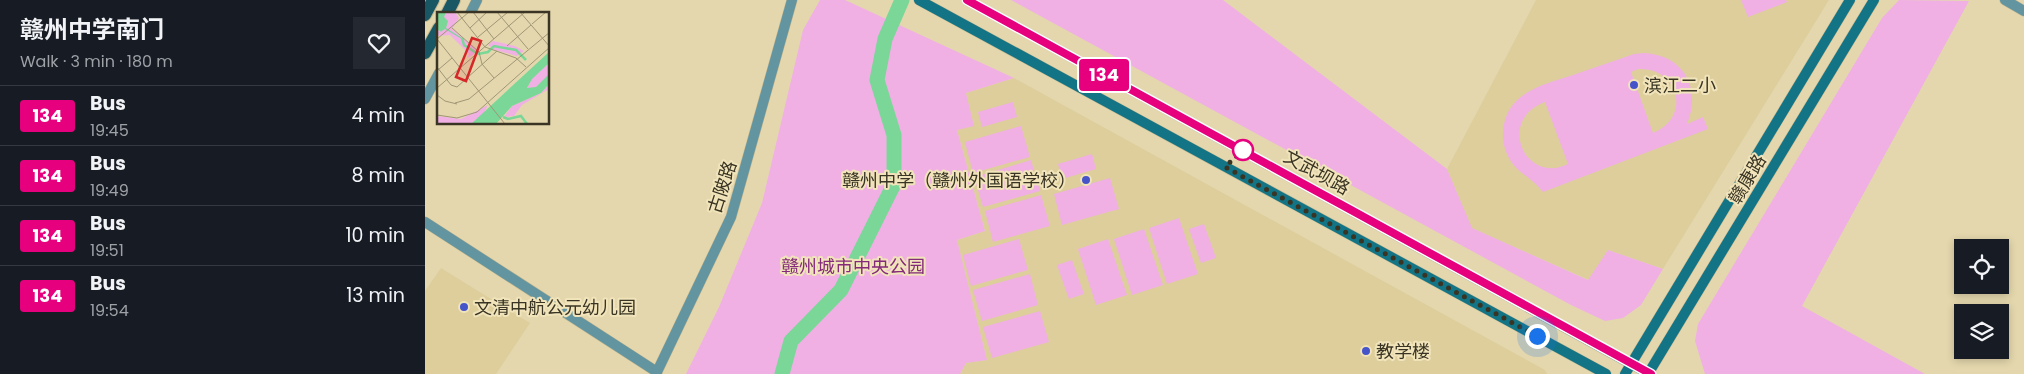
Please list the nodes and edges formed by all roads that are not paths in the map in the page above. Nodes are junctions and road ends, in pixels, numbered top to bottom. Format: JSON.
{"nodes":[{"id":1,"x":433,"y":0,"type":"edge"},
{"id":2,"x":454,"y":0,"type":"edge"},
{"id":3,"x":477,"y":0,"type":"edge"},
{"id":4,"x":792,"y":0,"type":"edge"},
{"id":5,"x":919,"y":0,"type":"edge"},
{"id":6,"x":967,"y":0,"type":"edge"},
{"id":7,"x":1850,"y":0,"type":"edge"},
{"id":8,"x":1873,"y":0,"type":"edge"},
{"id":9,"x":2005,"y":0,"type":"edge"},
{"id":10,"x":2024,"y":10,"type":"edge"},
{"id":11,"x":448,"y":12,"type":"edge"},
{"id":12,"x":471,"y":12,"type":"edge"},
{"id":13,"x":425,"y":15,"type":"edge"},
{"id":14,"x":437,"y":32,"type":"edge"},
{"id":15,"x":425,"y":53,"type":"edge"},
{"id":16,"x":437,"y":77,"type":"edge"},
{"id":17,"x":425,"y":99,"type":"edge"},
{"id":18,"x":425,"y":222,"type":"edge"},
{"id":19,"x":1631,"y":364,"type":"junction"},
{"id":20,"x":657,"y":373,"type":"edge"},
{"id":21,"x":1606,"y":374,"type":"edge"},
{"id":22,"x":1625,"y":374,"type":"edge"},
{"id":23,"x":1649,"y":374,"type":"edge"}],
"edges":[{"from":1,"to":13,"type":"main road"},
{"from":2,"to":11,"type":"main road"},
{"from":3,"to":12,"type":"street"},
{"from":4,"to":20,"type":"street","name":"古陂路"},
{"from":5,"to":21,"type":"main road"},
{"from":6,"to":19,"type":"main road","name":"文武坝路"},
{"from":7,"to":19,"type":"main road","name":"赣康路"},
{"from":8,"to":23,"type":"main road","name":"赣康路"},
{"from":9,"to":10,"type":"street"},
{"from":14,"to":15,"type":"main road"},
{"from":16,"to":17,"type":"street"},
{"from":18,"to":20,"type":"street"},
{"from":19,"to":22,"type":"main road","name":"赣康路"},
{"from":19,"to":23,"type":"main road","name":"文武坝路"}]}
